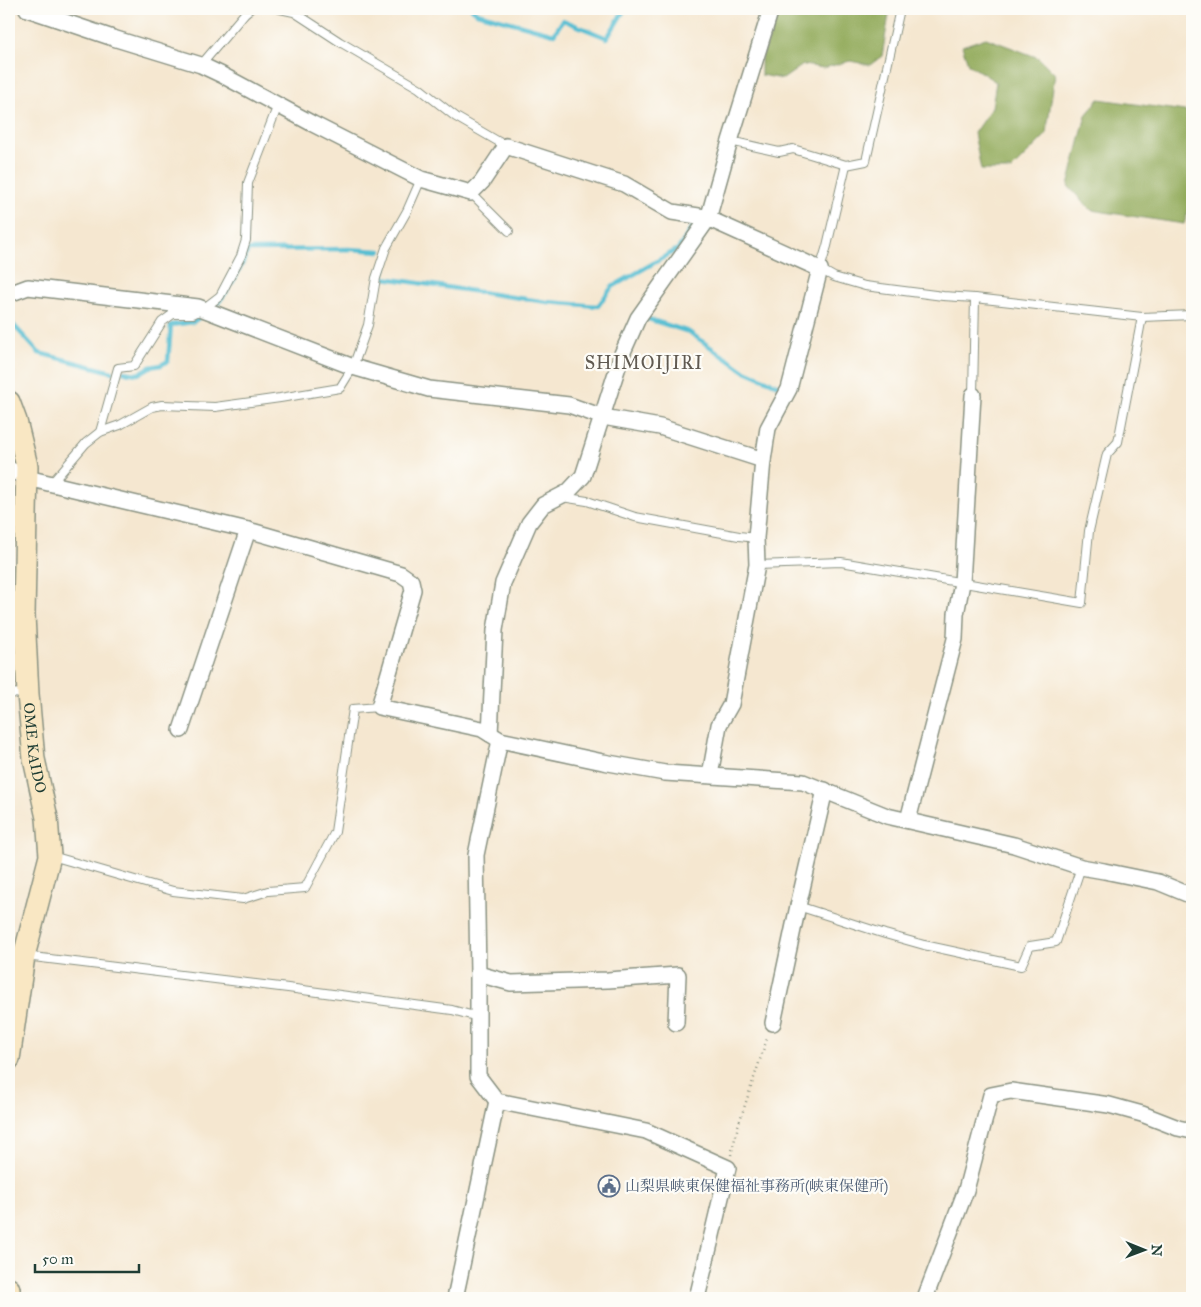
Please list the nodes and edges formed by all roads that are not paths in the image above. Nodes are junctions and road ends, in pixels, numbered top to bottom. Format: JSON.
{"nodes":[{"id":1,"x":27,"y":9,"type":"edge"},
{"id":2,"x":250,"y":9,"type":"edge"},
{"id":3,"x":280,"y":9,"type":"edge"},
{"id":4,"x":771,"y":9,"type":"edge"},
{"id":5,"x":900,"y":9,"type":"edge"},
{"id":6,"x":201,"y":65,"type":"junction"},
{"id":7,"x":278,"y":105,"type":"junction"},
{"id":8,"x":730,"y":141,"type":"junction"},
{"id":9,"x":506,"y":146,"type":"junction"},
{"id":10,"x":846,"y":165,"type":"junction"},
{"id":11,"x":421,"y":179,"type":"junction"},
{"id":12,"x":471,"y":193,"type":"junction"},
{"id":13,"x":707,"y":218,"type":"junction"},
{"id":14,"x":509,"y":231,"type":"dead end"},
{"id":15,"x":820,"y":269,"type":"junction"},
{"id":16,"x":9,"y":294,"type":"edge"},
{"id":17,"x":975,"y":298,"type":"junction"},
{"id":18,"x":203,"y":309,"type":"junction"},
{"id":19,"x":1192,"y":316,"type":"edge"},
{"id":20,"x":1142,"y":317,"type":"junction"},
{"id":21,"x":353,"y":367,"type":"junction"},
{"id":22,"x":973,"y":395,"type":"joint"},
{"id":23,"x":9,"y":402,"type":"edge"},
{"id":24,"x":603,"y":417,"type":"junction"},
{"id":25,"x":100,"y":432,"type":"junction"},
{"id":26,"x":763,"y":460,"type":"junction"},
{"id":27,"x":18,"y":474,"type":"edge"},
{"id":28,"x":51,"y":484,"type":"junction"},
{"id":29,"x":559,"y":497,"type":"junction"},
{"id":30,"x":248,"y":530,"type":"junction"},
{"id":31,"x":756,"y":538,"type":"junction"},
{"id":32,"x":757,"y":565,"type":"junction"},
{"id":33,"x":962,"y":583,"type":"junction"},
{"id":34,"x":18,"y":693,"type":"edge"},
{"id":35,"x":379,"y":707,"type":"junction"},
{"id":36,"x":181,"y":730,"type":"dead end"},
{"id":37,"x":495,"y":737,"type":"junction"},
{"id":38,"x":710,"y":775,"type":"junction"},
{"id":39,"x":825,"y":790,"type":"junction"},
{"id":40,"x":908,"y":820,"type":"junction"},
{"id":41,"x":50,"y":856,"type":"junction"},
{"id":42,"x":1081,"y":868,"type":"junction"},
{"id":43,"x":1192,"y":896,"type":"edge"},
{"id":44,"x":798,"y":906,"type":"junction"},
{"id":45,"x":24,"y":956,"type":"junction"},
{"id":46,"x":478,"y":974,"type":"junction"},
{"id":47,"x":478,"y":1017,"type":"junction"},
{"id":48,"x":772,"y":1023,"type":"road end"},
{"id":49,"x":676,"y":1024,"type":"dead end"},
{"id":50,"x":9,"y":1059,"type":"edge"},
{"id":51,"x":497,"y":1101,"type":"junction"},
{"id":52,"x":1192,"y":1131,"type":"edge"},
{"id":53,"x":9,"y":1289,"type":"edge"},
{"id":54,"x":9,"y":1298,"type":"edge"},
{"id":55,"x":455,"y":1298,"type":"edge"},
{"id":56,"x":696,"y":1298,"type":"edge"},
{"id":57,"x":925,"y":1298,"type":"edge"}],
"edges":[{"from":1,"to":6,"type":"street"},
{"from":2,"to":6,"type":"lane"},
{"from":3,"to":9,"type":"lane"},
{"from":4,"to":8,"type":"street"},
{"from":5,"to":10,"type":"lane"},
{"from":6,"to":7,"type":"street"},
{"from":7,"to":11,"type":"street"},
{"from":7,"to":18,"type":"lane"},
{"from":8,"to":10,"type":"lane"},
{"from":8,"to":13,"type":"street"},
{"from":9,"to":12,"type":"street"},
{"from":9,"to":13,"type":"street"},
{"from":10,"to":15,"type":"lane"},
{"from":11,"to":12,"type":"street"},
{"from":11,"to":21,"type":"lane"},
{"from":12,"to":14,"type":"lane"},
{"from":13,"to":15,"type":"street"},
{"from":13,"to":24,"type":"street"},
{"from":15,"to":17,"type":"lane"},
{"from":15,"to":26,"type":"street"},
{"from":16,"to":18,"type":"street"},
{"from":17,"to":20,"type":"lane"},
{"from":17,"to":22,"type":"lane"},
{"from":18,"to":21,"type":"street"},
{"from":18,"to":25,"type":"lane"},
{"from":19,"to":20,"type":"lane"},
{"from":20,"to":33,"type":"lane"},
{"from":21,"to":24,"type":"street"},
{"from":21,"to":25,"type":"lane"},
{"from":22,"to":33,"type":"street"},
{"from":23,"to":27,"type":"main road","name":"OME KAIDO"},
{"from":24,"to":26,"type":"street"},
{"from":24,"to":29,"type":"street"},
{"from":25,"to":28,"type":"lane"},
{"from":26,"to":31,"type":"street"},
{"from":27,"to":28,"type":"street"},
{"from":27,"to":34,"type":"main road","name":"OME KAIDO"},
{"from":28,"to":30,"type":"street"},
{"from":29,"to":31,"type":"lane"},
{"from":29,"to":37,"type":"street"},
{"from":30,"to":35,"type":"street"},
{"from":30,"to":36,"type":"street"},
{"from":31,"to":32,"type":"street"},
{"from":32,"to":33,"type":"lane"},
{"from":32,"to":38,"type":"street"},
{"from":33,"to":40,"type":"street"},
{"from":34,"to":41,"type":"main road","name":"OME KAIDO"},
{"from":35,"to":37,"type":"street"},
{"from":35,"to":41,"type":"lane"},
{"from":37,"to":38,"type":"street"},
{"from":37,"to":46,"type":"street"},
{"from":38,"to":39,"type":"street"},
{"from":39,"to":40,"type":"street"},
{"from":39,"to":44,"type":"street"},
{"from":40,"to":42,"type":"street"},
{"from":41,"to":45,"type":"main road","name":"OME KAIDO"},
{"from":42,"to":43,"type":"street"},
{"from":42,"to":44,"type":"lane"},
{"from":44,"to":48,"type":"street"},
{"from":45,"to":47,"type":"lane"},
{"from":45,"to":50,"type":"main road","name":"OME KAIDO"},
{"from":46,"to":47,"type":"street"},
{"from":46,"to":49,"type":"street"},
{"from":47,"to":51,"type":"street"},
{"from":51,"to":55,"type":"street"},
{"from":51,"to":56,"type":"street"},
{"from":52,"to":57,"type":"street"},
{"from":53,"to":54,"type":"main road"}]}
